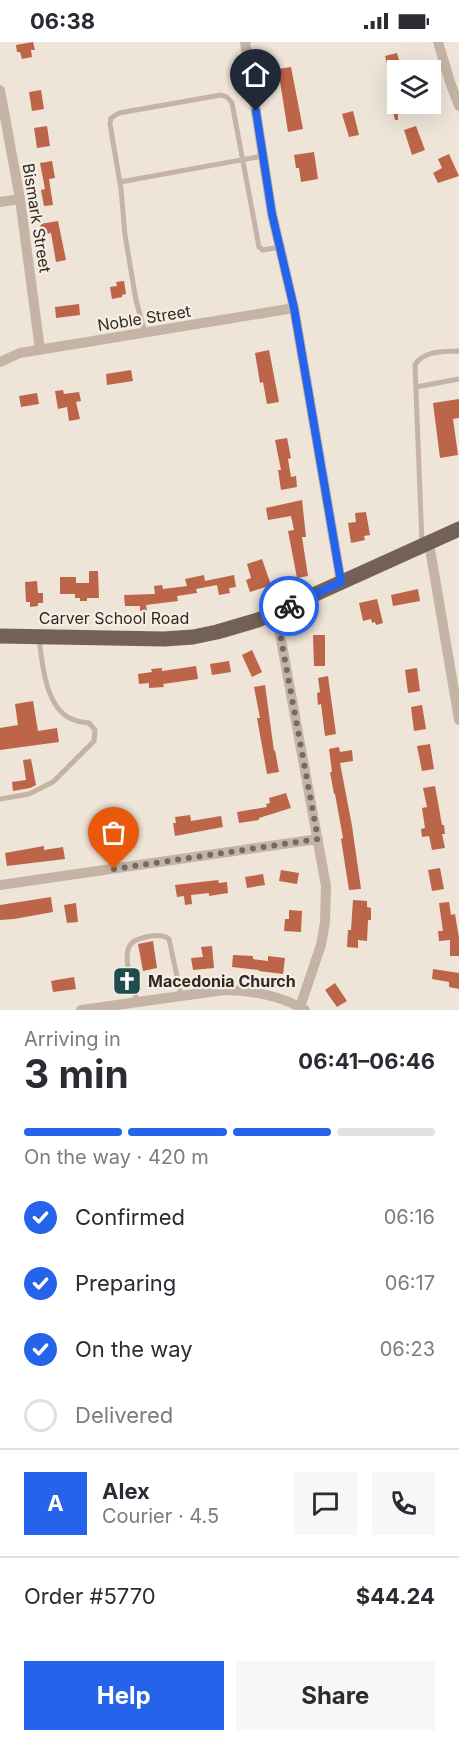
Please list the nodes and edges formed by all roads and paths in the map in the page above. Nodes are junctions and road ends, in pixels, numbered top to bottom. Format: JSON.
{"nodes":[{"id":1,"x":244,"y":42,"type":"edge"},
{"id":2,"x":438,"y":42,"type":"edge"},
{"id":3,"x":0,"y":90,"type":"edge"},
{"id":4,"x":459,"y":106,"type":"edge"},
{"id":5,"x":263,"y":156,"type":"junction"},
{"id":6,"x":243,"y":160,"type":"junction"},
{"id":7,"x":120,"y":182,"type":"junction"},
{"id":8,"x":20,"y":199,"type":"junction"},
{"id":9,"x":0,"y":202,"type":"edge"},
{"id":10,"x":280,"y":247,"type":"junction"},
{"id":11,"x":294,"y":308,"type":"junction"},
{"id":12,"x":145,"y":333,"type":"junction"},
{"id":13,"x":40,"y":350,"type":"junction"},
{"id":14,"x":459,"y":351,"type":"edge"},
{"id":15,"x":0,"y":362,"type":"edge"},
{"id":16,"x":459,"y":379,"type":"edge"},
{"id":17,"x":416,"y":387,"type":"junction"},
{"id":18,"x":459,"y":529,"type":"edge"},
{"id":19,"x":425,"y":544,"type":"junction"},
{"id":20,"x":341,"y":582,"type":"junction"},
{"id":21,"x":276,"y":612,"type":"junction"},
{"id":22,"x":0,"y":636,"type":"edge"},
{"id":23,"x":39,"y":637,"type":"junction"},
{"id":24,"x":459,"y":720,"type":"edge"},
{"id":25,"x":0,"y":800,"type":"edge"},
{"id":26,"x":318,"y":839,"type":"junction"},
{"id":27,"x":0,"y":885,"type":"edge"},
{"id":28,"x":181,"y":995,"type":"junction"},
{"id":29,"x":137,"y":1002,"type":"junction"},
{"id":30,"x":302,"y":1009,"type":"edge"},
{"id":31,"x":81,"y":1010,"type":"edge"}],
"edges":[{"from":1,"to":5,"type":"street"},
{"from":2,"to":4,"type":"street"},
{"from":3,"to":8,"type":"street","name":"Bismark Street"},
{"from":5,"to":6,"type":"lane"},
{"from":5,"to":10,"type":"street"},
{"from":6,"to":7,"type":"lane"},
{"from":6,"to":7,"type":"lane"},
{"from":6,"to":10,"type":"lane"},
{"from":7,"to":12,"type":"lane"},
{"from":8,"to":9,"type":"street"},
{"from":8,"to":13,"type":"street","name":"Bismark Street"},
{"from":10,"to":11,"type":"street"},
{"from":11,"to":12,"type":"street","name":"Noble Street"},
{"from":11,"to":20,"type":"street"},
{"from":12,"to":13,"type":"street","name":"Noble Street"},
{"from":13,"to":15,"type":"street","name":"Noble Street"},
{"from":14,"to":17,"type":"lane"},
{"from":16,"to":17,"type":"lane"},
{"from":17,"to":19,"type":"lane"},
{"from":18,"to":19,"type":"main road","name":"Carver School Road"},
{"from":19,"to":20,"type":"main road","name":"Carver School Road"},
{"from":19,"to":24,"type":"street"},
{"from":20,"to":21,"type":"main road","name":"Carver School Road"},
{"from":21,"to":23,"type":"main road","name":"Carver School Road"},
{"from":21,"to":26,"type":"street"},
{"from":22,"to":23,"type":"main road","name":"Carver School Road"},
{"from":23,"to":25,"type":"lane"},
{"from":26,"to":27,"type":"street"},
{"from":26,"to":30,"type":"street"},
{"from":28,"to":29,"type":"street"},
{"from":28,"to":29,"type":"lane"},
{"from":28,"to":30,"type":"street"},
{"from":29,"to":31,"type":"street"}]}
